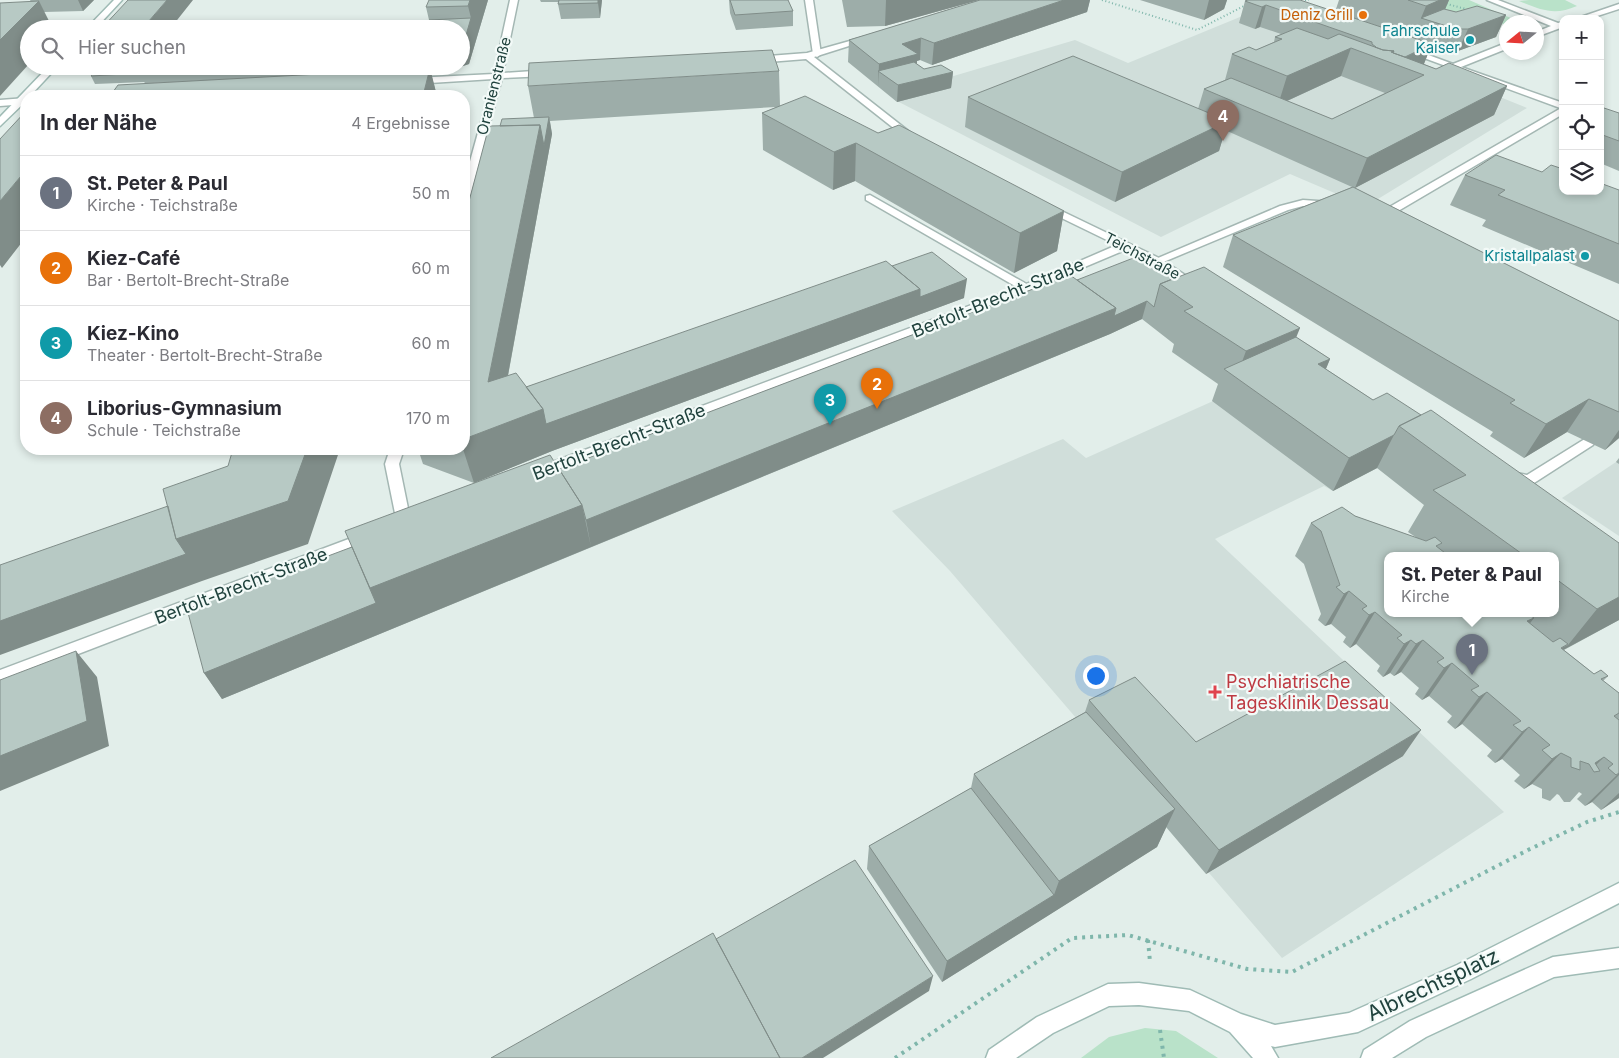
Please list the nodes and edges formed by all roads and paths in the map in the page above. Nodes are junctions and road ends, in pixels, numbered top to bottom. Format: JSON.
{"nodes":[{"id":1,"x":118,"y":0,"type":"edge"},
{"id":2,"x":514,"y":0,"type":"edge"},
{"id":3,"x":809,"y":0,"type":"edge"},
{"id":4,"x":1102,"y":0,"type":"edge"},
{"id":5,"x":1305,"y":0,"type":"edge"},
{"id":6,"x":1308,"y":0,"type":"edge"},
{"id":7,"x":1491,"y":0,"type":"edge"},
{"id":8,"x":1247,"y":4,"type":"edge"},
{"id":9,"x":1619,"y":6,"type":"edge"},
{"id":10,"x":1591,"y":15,"type":"edge"},
{"id":11,"x":99,"y":20,"type":"edge"},
{"id":12,"x":1559,"y":24,"type":"edge"},
{"id":13,"x":1559,"y":26,"type":"edge"},
{"id":14,"x":1544,"y":32,"type":"edge"},
{"id":15,"x":873,"y":38,"type":"edge"},
{"id":16,"x":1398,"y":48,"type":"edge"},
{"id":17,"x":1499,"y":49,"type":"edge"},
{"id":18,"x":812,"y":55,"type":"junction"},
{"id":19,"x":740,"y":61,"type":"edge"},
{"id":20,"x":1453,"y":66,"type":"junction"},
{"id":21,"x":556,"y":72,"type":"edge"},
{"id":22,"x":46,"y":75,"type":"edge"},
{"id":23,"x":498,"y":76,"type":"junction"},
{"id":24,"x":408,"y":82,"type":"edge"},
{"id":25,"x":34,"y":90,"type":"edge"},
{"id":26,"x":20,"y":102,"type":"edge"},
{"id":27,"x":0,"y":103,"type":"edge"},
{"id":28,"x":1560,"y":105,"type":"edge"},
{"id":29,"x":20,"y":106,"type":"edge"},
{"id":30,"x":1559,"y":112,"type":"edge"},
{"id":31,"x":0,"y":123,"type":"edge"},
{"id":32,"x":923,"y":144,"type":"edge"},
{"id":33,"x":470,"y":179,"type":"edge"},
{"id":34,"x":870,"y":198,"type":"dead end"},
{"id":35,"x":1038,"y":202,"type":"edge"},
{"id":36,"x":1343,"y":207,"type":"edge"},
{"id":37,"x":1365,"y":212,"type":"edge"},
{"id":38,"x":1378,"y":213,"type":"junction"},
{"id":39,"x":1374,"y":227,"type":"edge"},
{"id":40,"x":1125,"y":246,"type":"junction"},
{"id":41,"x":1157,"y":261,"type":"junction"},
{"id":42,"x":1026,"y":288,"type":"junction"},
{"id":43,"x":1207,"y":294,"type":"edge"},
{"id":44,"x":1588,"y":442,"type":"dead end"},
{"id":45,"x":395,"y":455,"type":"edge"},
{"id":46,"x":1500,"y":475,"type":"edge"},
{"id":47,"x":525,"y":478,"type":"edge"},
{"id":48,"x":1529,"y":480,"type":"junction"},
{"id":49,"x":1534,"y":497,"type":"edge"},
{"id":50,"x":0,"y":677,"type":"edge"},
{"id":51,"x":1619,"y":812,"type":"edge"},
{"id":52,"x":1619,"y":893,"type":"edge"},
{"id":53,"x":1619,"y":958,"type":"edge"},
{"id":54,"x":1238,"y":1024,"type":"junction"},
{"id":55,"x":895,"y":1058,"type":"edge"},
{"id":56,"x":997,"y":1058,"type":"edge"},
{"id":57,"x":1267,"y":1058,"type":"edge"},
{"id":58,"x":1372,"y":1058,"type":"edge"}],
"edges":[{"from":1,"to":11,"type":"street"},
{"from":2,"to":23,"type":"street","name":"Oranienstraße"},
{"from":3,"to":18,"type":"street"},
{"from":4,"to":8,"type":"path"},
{"from":5,"to":6,"type":"path"},
{"from":7,"to":12,"type":"street"},
{"from":9,"to":10,"type":"street"},
{"from":13,"to":14,"type":"street"},
{"from":15,"to":18,"type":"street"},
{"from":16,"to":20,"type":"street"},
{"from":17,"to":20,"type":"street"},
{"from":18,"to":19,"type":"street"},
{"from":18,"to":32,"type":"street"},
{"from":20,"to":28,"type":"street"},
{"from":21,"to":23,"type":"street"},
{"from":22,"to":25,"type":"street"},
{"from":23,"to":24,"type":"street"},
{"from":23,"to":33,"type":"street","name":"Oranienstraße"},
{"from":26,"to":27,"type":"street"},
{"from":29,"to":31,"type":"street"},
{"from":30,"to":38,"type":"street"},
{"from":34,"to":42,"type":"street"},
{"from":35,"to":40,"type":"street","name":"Teichstraße"},
{"from":36,"to":41,"type":"street"},
{"from":37,"to":38,"type":"street"},
{"from":38,"to":39,"type":"street"},
{"from":40,"to":41,"type":"street","name":"Teichstraße"},
{"from":40,"to":42,"type":"street","name":"Bertolt-Brecht-Straße"},
{"from":41,"to":43,"type":"street","name":"Teichstraße"},
{"from":42,"to":47,"type":"street","name":"Bertolt-Brecht-Straße"},
{"from":44,"to":48,"type":"street"},
{"from":45,"to":50,"type":"street","name":"Bertolt-Brecht-Straße"},
{"from":46,"to":48,"type":"street"},
{"from":48,"to":49,"type":"street"},
{"from":51,"to":55,"type":"path"},
{"from":52,"to":54,"type":"street","name":"Albrechtsplatz"},
{"from":53,"to":58,"type":"street","name":"Albrechtsplatz"},
{"from":54,"to":56,"type":"street","name":"Albrechtsplatz"},
{"from":54,"to":57,"type":"street","name":"Albrechtsplatz"}]}
